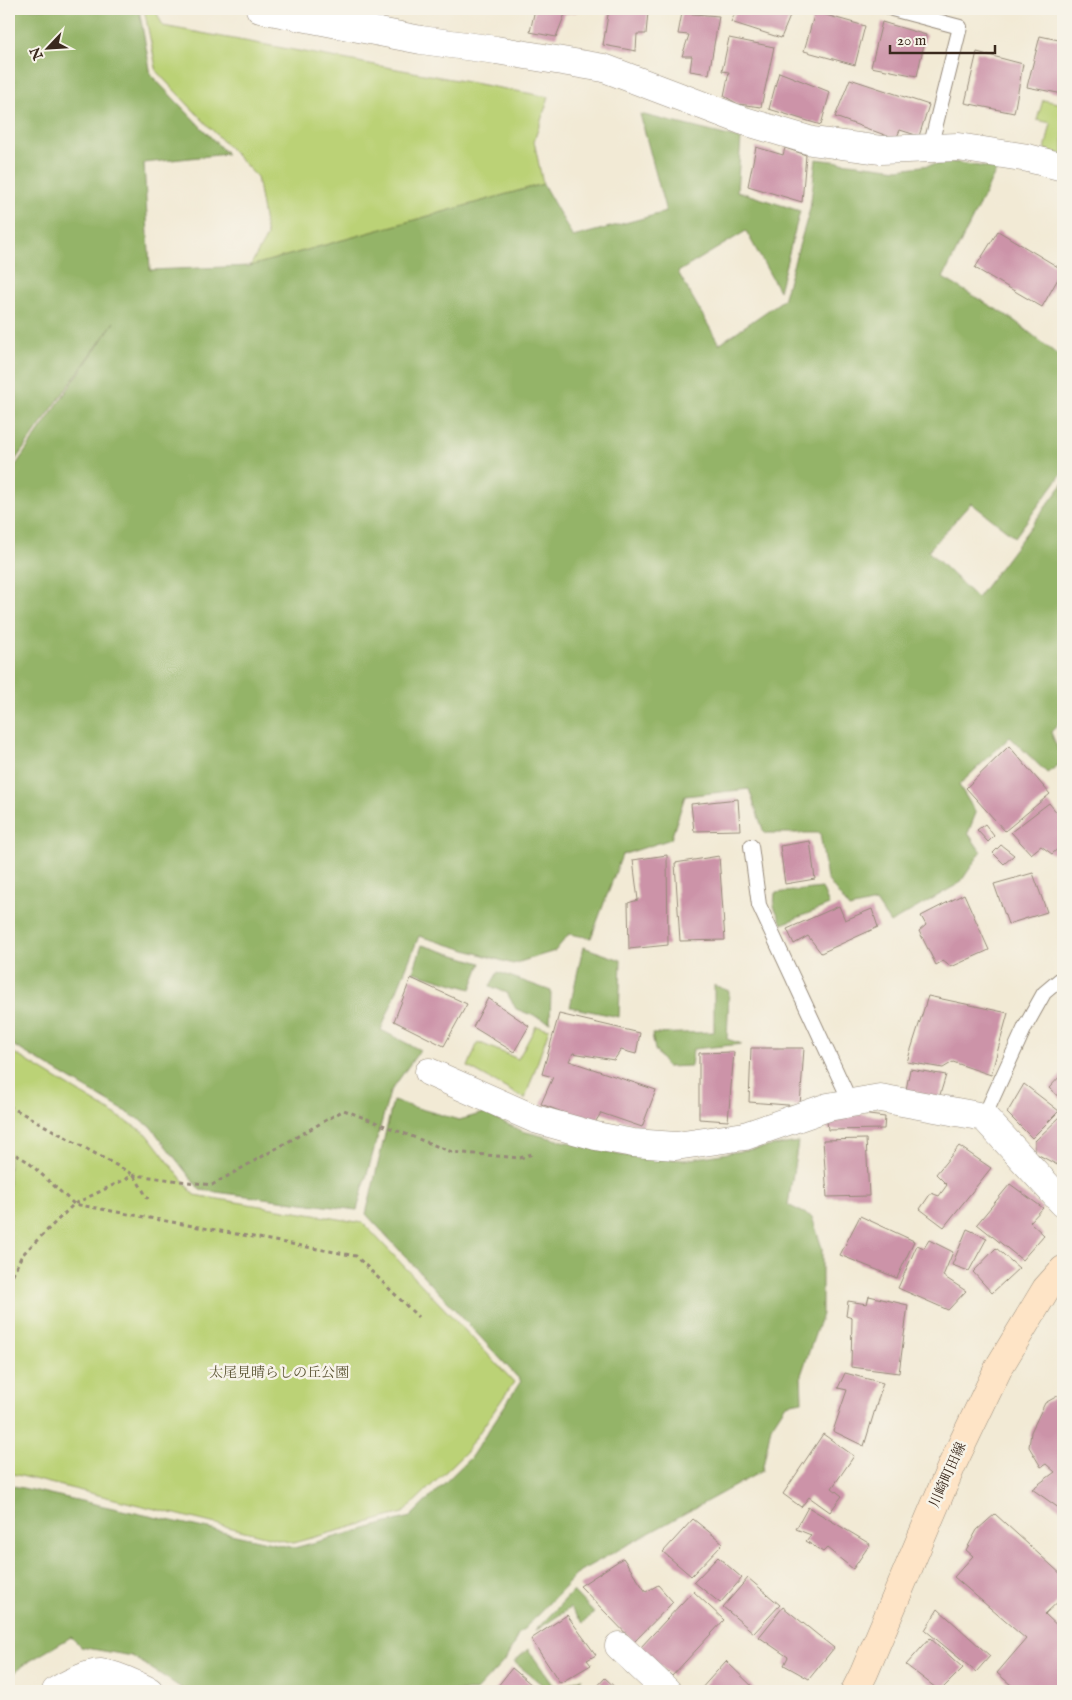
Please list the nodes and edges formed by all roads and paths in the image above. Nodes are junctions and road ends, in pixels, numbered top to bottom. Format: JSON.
{"nodes":[{"id":1,"x":260,"y":9,"type":"edge"},
{"id":2,"x":892,"y":9,"type":"edge"},
{"id":3,"x":310,"y":13,"type":"edge"},
{"id":4,"x":930,"y":148,"type":"junction"},
{"id":5,"x":1063,"y":167,"type":"edge"},
{"id":6,"x":751,"y":846,"type":"dead end"},
{"id":7,"x":1063,"y":977,"type":"edge"},
{"id":8,"x":429,"y":1072,"type":"dead end"},
{"id":9,"x":850,"y":1103,"type":"junction"},
{"id":10,"x":9,"y":1106,"type":"edge"},
{"id":11,"x":984,"y":1117,"type":"junction"},
{"id":12,"x":9,"y":1151,"type":"edge"},
{"id":13,"x":539,"y":1152,"type":"dead end"},
{"id":14,"x":134,"y":1175,"type":"junction"},
{"id":15,"x":148,"y":1199,"type":"dead end"},
{"id":16,"x":1063,"y":1203,"type":"edge"},
{"id":17,"x":74,"y":1204,"type":"junction"},
{"id":18,"x":1063,"y":1270,"type":"edge"},
{"id":19,"x":9,"y":1282,"type":"edge"},
{"id":20,"x":418,"y":1317,"type":"dead end"},
{"id":21,"x":619,"y":1646,"type":"dead end"},
{"id":22,"x":56,"y":1691,"type":"edge"},
{"id":23,"x":149,"y":1691,"type":"edge"},
{"id":24,"x":667,"y":1691,"type":"edge"},
{"id":25,"x":855,"y":1691,"type":"edge"}],
"edges":[{"from":1,"to":3,"type":"street"},
{"from":2,"to":4,"type":"lane"},
{"from":3,"to":4,"type":"street"},
{"from":4,"to":5,"type":"street"},
{"from":6,"to":9,"type":"lane"},
{"from":7,"to":11,"type":"lane"},
{"from":8,"to":9,"type":"street"},
{"from":9,"to":11,"type":"street"},
{"from":10,"to":14,"type":"path"},
{"from":11,"to":16,"type":"street"},
{"from":12,"to":17,"type":"path"},
{"from":13,"to":14,"type":"path"},
{"from":14,"to":15,"type":"path"},
{"from":14,"to":17,"type":"path"},
{"from":17,"to":19,"type":"path"},
{"from":17,"to":20,"type":"path"},
{"from":18,"to":25,"type":"main road","name":"川崎町田線"},
{"from":21,"to":24,"type":"street"},
{"from":22,"to":23,"type":"street"}]}
